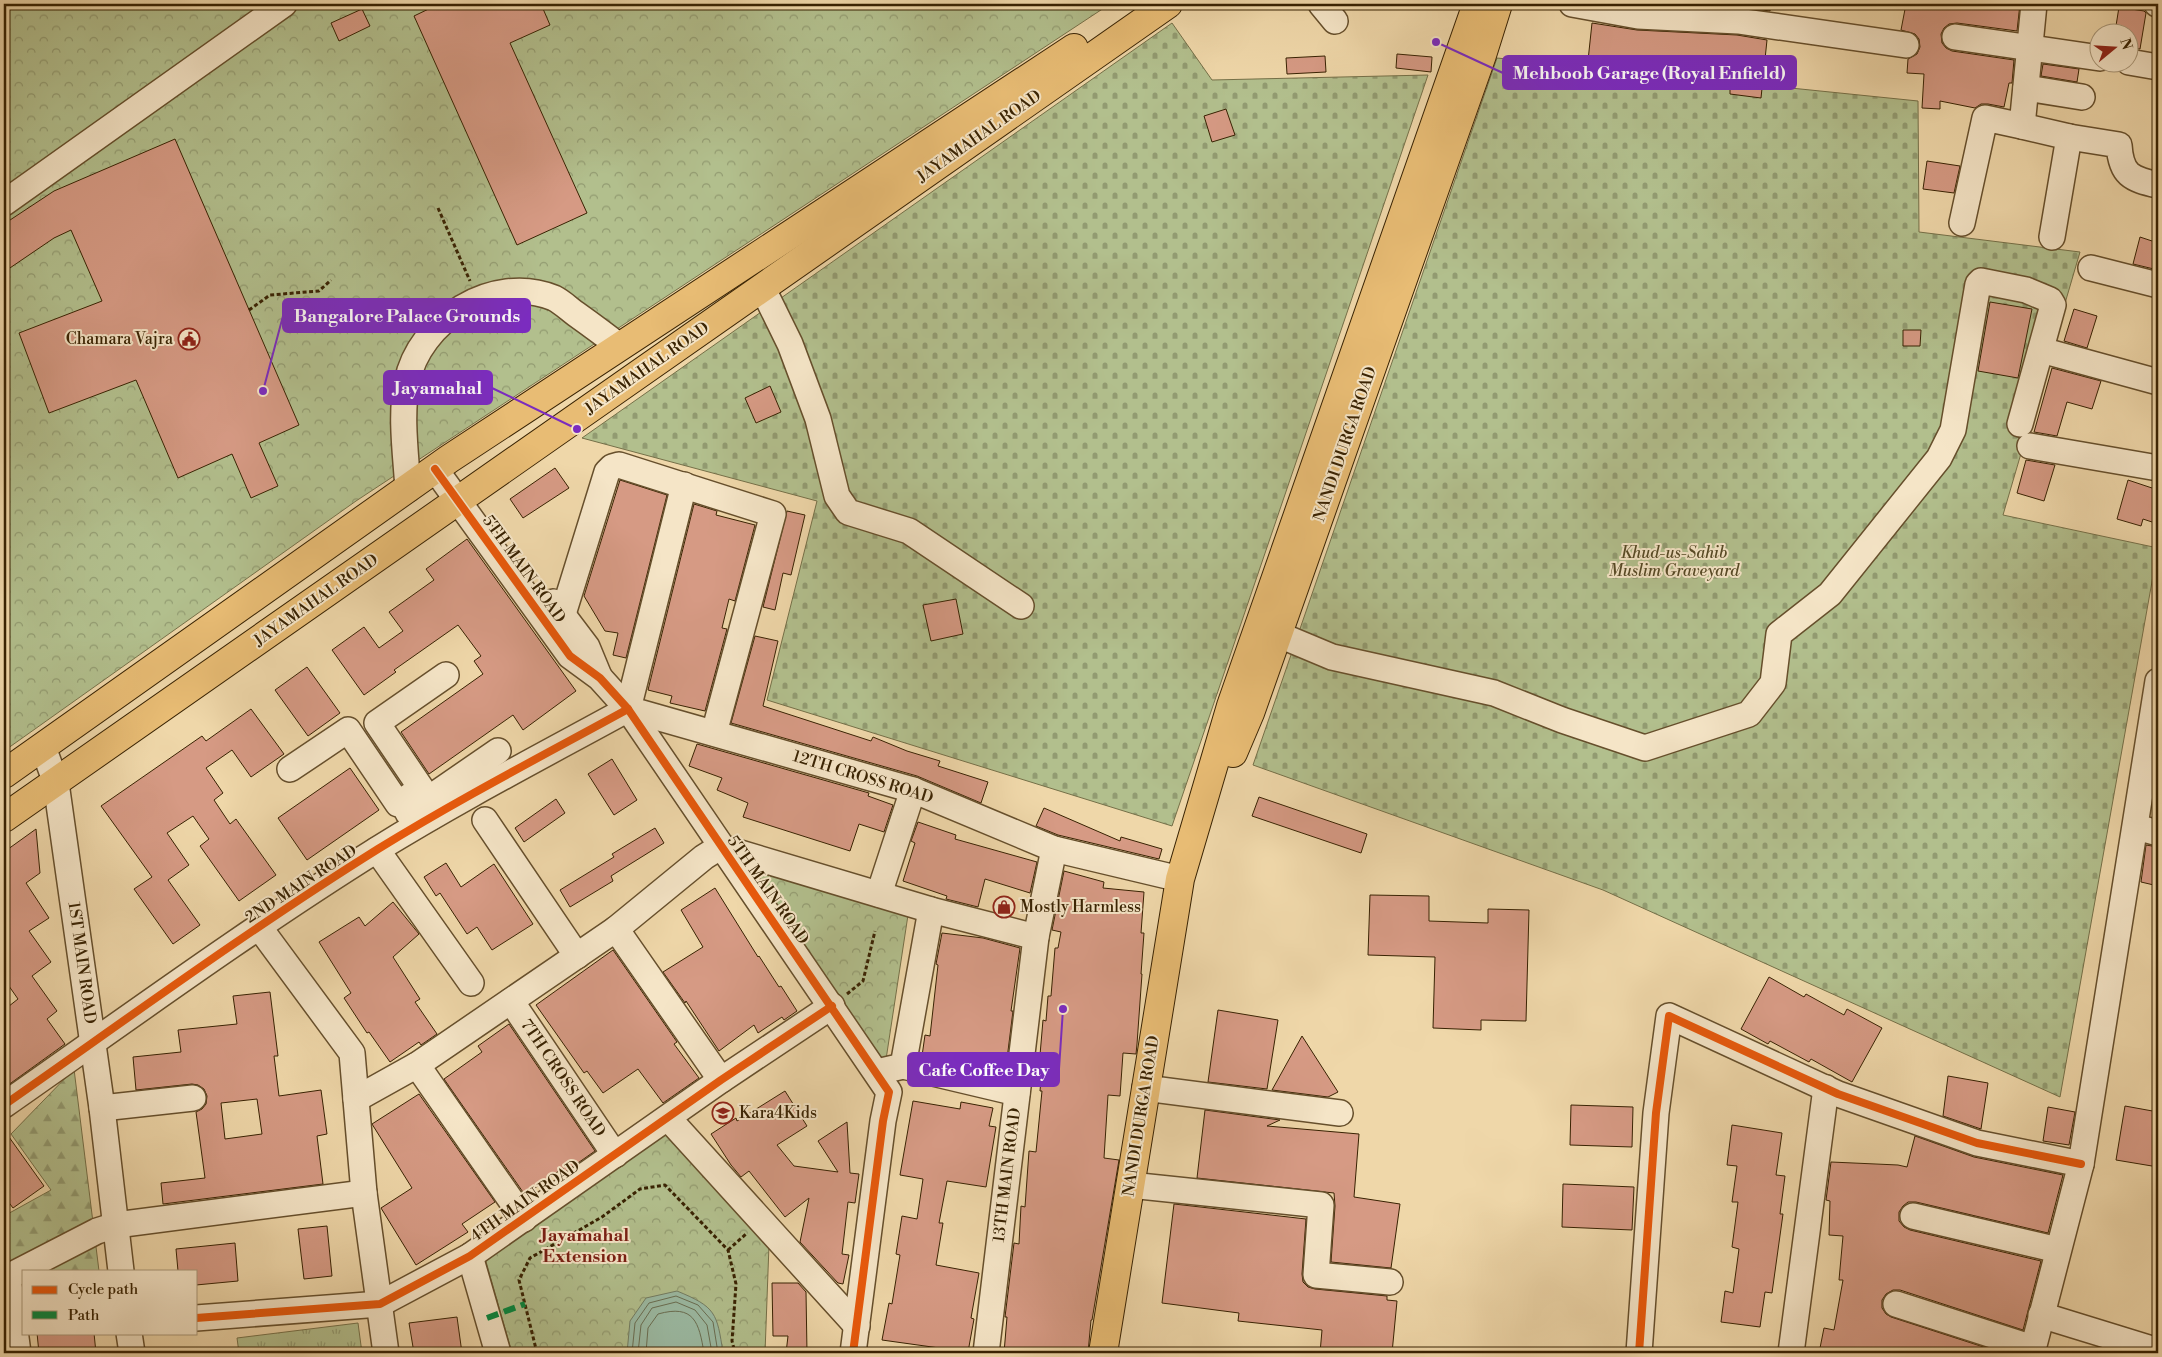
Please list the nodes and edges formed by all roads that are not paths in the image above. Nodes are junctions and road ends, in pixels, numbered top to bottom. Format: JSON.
{"nodes":[{"id":1,"x":284,"y":4,"type":"edge"},
{"id":2,"x":1141,"y":4,"type":"edge"},
{"id":3,"x":1168,"y":4,"type":"edge"},
{"id":4,"x":1477,"y":4,"type":"edge"},
{"id":5,"x":1498,"y":4,"type":"edge"},
{"id":6,"x":1572,"y":4,"type":"edge"},
{"id":7,"x":2034,"y":4,"type":"edge"},
{"id":8,"x":1743,"y":13,"type":"edge"},
{"id":9,"x":1955,"y":37,"type":"dead end"},
{"id":10,"x":1906,"y":45,"type":"dead end"},
{"id":11,"x":2030,"y":47,"type":"junction"},
{"id":12,"x":2090,"y":56,"type":"edge"},
{"id":13,"x":2140,"y":64,"type":"edge"},
{"id":14,"x":2158,"y":67,"type":"edge"},
{"id":15,"x":2026,"y":88,"type":"junction"},
{"id":16,"x":2082,"y":97,"type":"dead end"},
{"id":17,"x":2022,"y":126,"type":"junction"},
{"id":18,"x":2069,"y":138,"type":"junction"},
{"id":19,"x":2158,"y":185,"type":"edge"},
{"id":20,"x":4,"y":203,"type":"edge"},
{"id":21,"x":1962,"y":223,"type":"dead end"},
{"id":22,"x":2052,"y":237,"type":"dead end"},
{"id":23,"x":2091,"y":268,"type":"dead end"},
{"id":24,"x":2158,"y":285,"type":"edge"},
{"id":25,"x":762,"y":287,"type":"junction"},
{"id":26,"x":619,"y":346,"type":"junction"},
{"id":27,"x":2041,"y":350,"type":"junction"},
{"id":28,"x":2158,"y":382,"type":"edge"},
{"id":29,"x":442,"y":464,"type":"junction"},
{"id":30,"x":2158,"y":468,"type":"edge"},
{"id":31,"x":684,"y":485,"type":"junction"},
{"id":32,"x":408,"y":489,"type":"junction"},
{"id":33,"x":465,"y":496,"type":"junction"},
{"id":34,"x":1021,"y":606,"type":"dead end"},
{"id":35,"x":563,"y":614,"type":"junction"},
{"id":36,"x":1277,"y":634,"type":"junction"},
{"id":37,"x":446,"y":675,"type":"dead end"},
{"id":38,"x":600,"y":678,"type":"junction"},
{"id":39,"x":2158,"y":681,"type":"edge"},
{"id":40,"x":628,"y":709,"type":"junction"},
{"id":41,"x":2154,"y":731,"type":"edge"},
{"id":42,"x":714,"y":733,"type":"junction"},
{"id":43,"x":43,"y":747,"type":"junction"},
{"id":44,"x":498,"y":751,"type":"dead end"},
{"id":45,"x":290,"y":769,"type":"dead end"},
{"id":46,"x":4,"y":774,"type":"edge"},
{"id":47,"x":56,"y":783,"type":"junction"},
{"id":48,"x":913,"y":790,"type":"junction"},
{"id":49,"x":422,"y":805,"type":"junction"},
{"id":50,"x":4,"y":818,"type":"edge"},
{"id":51,"x":485,"y":820,"type":"dead end"},
{"id":52,"x":2147,"y":830,"type":"edge"},
{"id":53,"x":720,"y":847,"type":"junction"},
{"id":54,"x":377,"y":850,"type":"junction"},
{"id":55,"x":1054,"y":850,"type":"junction"},
{"id":56,"x":335,"y":862,"type":"dead end"},
{"id":57,"x":1180,"y":879,"type":"junction"},
{"id":58,"x":879,"y":894,"type":"junction"},
{"id":59,"x":931,"y":910,"type":"junction"},
{"id":60,"x":259,"y":927,"type":"junction"},
{"id":61,"x":616,"y":929,"type":"junction"},
{"id":62,"x":1036,"y":937,"type":"junction"},
{"id":63,"x":577,"y":956,"type":"junction"},
{"id":64,"x":471,"y":983,"type":"dead end"},
{"id":65,"x":510,"y":1001,"type":"junction"},
{"id":66,"x":832,"y":1006,"type":"junction"},
{"id":67,"x":93,"y":1043,"type":"junction"},
{"id":68,"x":418,"y":1065,"type":"junction"},
{"id":69,"x":903,"y":1066,"type":"junction"},
{"id":70,"x":877,"y":1072,"type":"junction"},
{"id":71,"x":721,"y":1080,"type":"junction"},
{"id":72,"x":1145,"y":1088,"type":"junction"},
{"id":73,"x":1826,"y":1088,"type":"junction"},
{"id":74,"x":1017,"y":1093,"type":"junction"},
{"id":75,"x":193,"y":1098,"type":"dead end"},
{"id":76,"x":356,"y":1099,"type":"junction"},
{"id":77,"x":4,"y":1105,"type":"edge"},
{"id":78,"x":102,"y":1108,"type":"junction"},
{"id":79,"x":1340,"y":1113,"type":"dead end"},
{"id":80,"x":668,"y":1118,"type":"junction"},
{"id":81,"x":616,"y":1155,"type":"junction"},
{"id":82,"x":2081,"y":1164,"type":"junction"},
{"id":83,"x":1130,"y":1185,"type":"junction"},
{"id":84,"x":364,"y":1193,"type":"junction"},
{"id":85,"x":1912,"y":1216,"type":"dead end"},
{"id":86,"x":524,"y":1219,"type":"junction"},
{"id":87,"x":116,"y":1225,"type":"junction"},
{"id":88,"x":2058,"y":1250,"type":"junction"},
{"id":89,"x":470,"y":1256,"type":"junction"},
{"id":90,"x":122,"y":1270,"type":"edge"},
{"id":91,"x":6,"y":1278,"type":"edge"},
{"id":92,"x":1390,"y":1282,"type":"dead end"},
{"id":93,"x":380,"y":1304,"type":"junction"},
{"id":94,"x":1896,"y":1304,"type":"dead end"},
{"id":95,"x":2041,"y":1315,"type":"junction"},
{"id":96,"x":198,"y":1318,"type":"edge"},
{"id":97,"x":857,"y":1326,"type":"junction"},
{"id":98,"x":129,"y":1334,"type":"edge"},
{"id":99,"x":2032,"y":1351,"type":"edge"},
{"id":100,"x":2158,"y":1351,"type":"edge"},
{"id":101,"x":18,"y":1353,"type":"edge"},
{"id":102,"x":132,"y":1353,"type":"edge"},
{"id":103,"x":386,"y":1353,"type":"edge"},
{"id":104,"x":498,"y":1353,"type":"edge"},
{"id":105,"x":854,"y":1353,"type":"edge"},
{"id":106,"x":986,"y":1353,"type":"edge"},
{"id":107,"x":1103,"y":1353,"type":"edge"},
{"id":108,"x":1640,"y":1353,"type":"edge"},
{"id":109,"x":1791,"y":1353,"type":"edge"}],
"edges":[{"from":1,"to":20,"type":"street"},
{"from":2,"to":26,"type":"main road","name":"JAYAMAHAL ROAD"},
{"from":3,"to":25,"type":"main road","name":"JAYAMAHAL ROAD"},
{"from":4,"to":57,"type":"main road","name":"NANDI DURGA ROAD"},
{"from":5,"to":36,"type":"main road","name":"NANDI DURGA ROAD"},
{"from":6,"to":8,"type":"street"},
{"from":7,"to":11,"type":"street"},
{"from":8,"to":10,"type":"street"},
{"from":9,"to":11,"type":"street"},
{"from":11,"to":12,"type":"street"},
{"from":11,"to":15,"type":"street"},
{"from":13,"to":14,"type":"street"},
{"from":15,"to":16,"type":"street"},
{"from":15,"to":17,"type":"street"},
{"from":17,"to":18,"type":"street"},
{"from":17,"to":21,"type":"street"},
{"from":18,"to":19,"type":"street"},
{"from":18,"to":22,"type":"street"},
{"from":23,"to":24,"type":"street"},
{"from":25,"to":33,"type":"main road","name":"JAYAMAHAL ROAD"},
{"from":25,"to":34,"type":"street"},
{"from":26,"to":29,"type":"main road","name":"JAYAMAHAL ROAD"},
{"from":26,"to":32,"type":"street"},
{"from":27,"to":28,"type":"street"},
{"from":27,"to":30,"type":"street"},
{"from":27,"to":36,"type":"street"},
{"from":29,"to":32,"type":"main road","name":"JAYAMAHAL ROAD"},
{"from":29,"to":33,"type":"street"},
{"from":31,"to":35,"type":"street"},
{"from":31,"to":40,"type":"street"},
{"from":31,"to":42,"type":"street"},
{"from":32,"to":43,"type":"main road","name":"JAYAMAHAL ROAD"},
{"from":33,"to":35,"type":"street","name":"5TH MAIN ROAD"},
{"from":33,"to":38,"type":"street","name":"5TH MAIN ROAD"},
{"from":33,"to":47,"type":"main road","name":"JAYAMAHAL ROAD"},
{"from":35,"to":38,"type":"street","name":"5TH MAIN ROAD"},
{"from":36,"to":57,"type":"main road","name":"NANDI DURGA ROAD"},
{"from":37,"to":49,"type":"street"},
{"from":38,"to":40,"type":"street","name":"5TH MAIN ROAD"},
{"from":39,"to":41,"type":"street"},
{"from":40,"to":42,"type":"street","name":"12TH CROSS ROAD"},
{"from":40,"to":49,"type":"street","name":"2ND MAIN ROAD"},
{"from":40,"to":53,"type":"street","name":"5TH MAIN ROAD"},
{"from":41,"to":52,"type":"street"},
{"from":42,"to":48,"type":"street","name":"12TH CROSS ROAD"},
{"from":43,"to":46,"type":"main road","name":"JAYAMAHAL ROAD"},
{"from":43,"to":47,"type":"street","name":"1ST MAIN ROAD"},
{"from":44,"to":49,"type":"street"},
{"from":45,"to":49,"type":"street"},
{"from":47,"to":50,"type":"main road","name":"JAYAMAHAL ROAD"},
{"from":47,"to":67,"type":"street","name":"1ST MAIN ROAD"},
{"from":48,"to":55,"type":"street","name":"12TH CROSS ROAD"},
{"from":48,"to":58,"type":"street"},
{"from":49,"to":54,"type":"street","name":"2ND MAIN ROAD"},
{"from":49,"to":56,"type":"street"},
{"from":51,"to":63,"type":"street"},
{"from":52,"to":82,"type":"street"},
{"from":53,"to":58,"type":"street"},
{"from":53,"to":61,"type":"street"},
{"from":53,"to":66,"type":"street","name":"5TH MAIN ROAD"},
{"from":54,"to":60,"type":"street","name":"2ND MAIN ROAD"},
{"from":54,"to":64,"type":"street"},
{"from":55,"to":57,"type":"street","name":"12TH CROSS ROAD"},
{"from":55,"to":62,"type":"street","name":"13TH MAIN ROAD"},
{"from":57,"to":72,"type":"main road","name":"NANDI DURGA ROAD"},
{"from":58,"to":59,"type":"street"},
{"from":59,"to":62,"type":"street"},
{"from":59,"to":69,"type":"street"},
{"from":60,"to":67,"type":"street","name":"2ND MAIN ROAD"},
{"from":60,"to":76,"type":"street"},
{"from":61,"to":63,"type":"street"},
{"from":61,"to":71,"type":"street"},
{"from":62,"to":74,"type":"street","name":"13TH MAIN ROAD"},
{"from":63,"to":65,"type":"street"},
{"from":65,"to":68,"type":"street"},
{"from":65,"to":81,"type":"street","name":"7TH CROSS ROAD"},
{"from":66,"to":70,"type":"street","name":"5TH MAIN ROAD"},
{"from":66,"to":71,"type":"street","name":"4TH MAIN ROAD"},
{"from":67,"to":77,"type":"street","name":"2ND MAIN ROAD"},
{"from":67,"to":78,"type":"street","name":"1ST MAIN ROAD"},
{"from":68,"to":76,"type":"street"},
{"from":68,"to":86,"type":"street"},
{"from":69,"to":70,"type":"street"},
{"from":69,"to":74,"type":"street"},
{"from":70,"to":97,"type":"street","name":"5TH MAIN ROAD"},
{"from":71,"to":80,"type":"street","name":"4TH MAIN ROAD"},
{"from":72,"to":79,"type":"street"},
{"from":72,"to":83,"type":"main road","name":"NANDI DURGA ROAD"},
{"from":73,"to":82,"type":"street"},
{"from":73,"to":108,"type":"street"},
{"from":73,"to":109,"type":"street"},
{"from":74,"to":106,"type":"street","name":"13TH MAIN ROAD"},
{"from":75,"to":78,"type":"street"},
{"from":76,"to":84,"type":"street"},
{"from":78,"to":87,"type":"street","name":"1ST MAIN ROAD"},
{"from":80,"to":81,"type":"street","name":"4TH MAIN ROAD"},
{"from":80,"to":97,"type":"street"},
{"from":81,"to":86,"type":"street","name":"4TH MAIN ROAD"},
{"from":82,"to":88,"type":"street"},
{"from":83,"to":92,"type":"street"},
{"from":83,"to":107,"type":"main road","name":"NANDI DURGA ROAD"},
{"from":84,"to":87,"type":"street"},
{"from":84,"to":93,"type":"street"},
{"from":85,"to":88,"type":"street"},
{"from":86,"to":89,"type":"street","name":"4TH MAIN ROAD"},
{"from":87,"to":90,"type":"street","name":"1ST MAIN ROAD"},
{"from":87,"to":91,"type":"street"},
{"from":88,"to":95,"type":"street"},
{"from":89,"to":93,"type":"street","name":"4TH MAIN ROAD"},
{"from":89,"to":104,"type":"street"},
{"from":91,"to":101,"type":"street"},
{"from":93,"to":96,"type":"street","name":"4TH MAIN ROAD"},
{"from":93,"to":103,"type":"street"},
{"from":94,"to":99,"type":"street"},
{"from":95,"to":99,"type":"street"},
{"from":95,"to":100,"type":"street"},
{"from":97,"to":105,"type":"street","name":"5TH MAIN ROAD"},
{"from":98,"to":102,"type":"street"}]}
